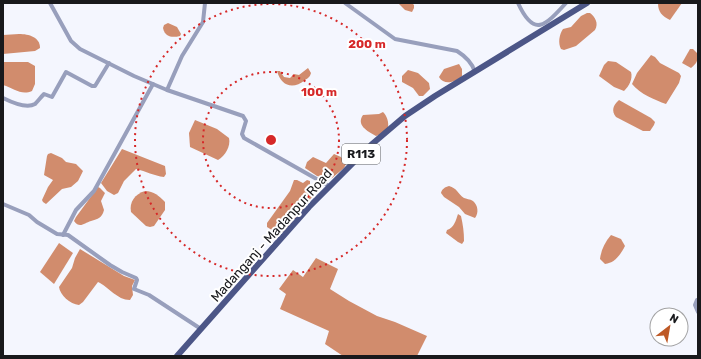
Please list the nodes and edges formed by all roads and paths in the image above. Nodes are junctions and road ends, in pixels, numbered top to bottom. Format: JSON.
{"nodes":[{"id":1,"x":50,"y":3,"type":"edge"},
{"id":2,"x":205,"y":3,"type":"edge"},
{"id":3,"x":345,"y":3,"type":"edge"},
{"id":4,"x":518,"y":3,"type":"edge"},
{"id":5,"x":566,"y":3,"type":"edge"},
{"id":6,"x":586,"y":3,"type":"edge"},
{"id":7,"x":109,"y":63,"type":"junction"},
{"id":8,"x":475,"y":72,"type":"junction"},
{"id":9,"x":153,"y":84,"type":"junction"},
{"id":10,"x":167,"y":90,"type":"junction"},
{"id":11,"x":3,"y":98,"type":"edge"},
{"id":12,"x":329,"y":186,"type":"junction"},
{"id":13,"x":3,"y":204,"type":"edge"},
{"id":14,"x":63,"y":235,"type":"junction"},
{"id":15,"x":697,"y":300,"type":"dead end"},
{"id":16,"x":698,"y":312,"type":"edge"},
{"id":17,"x":201,"y":329,"type":"junction"},
{"id":18,"x":178,"y":356,"type":"edge"}],
"edges":[{"from":1,"to":7,"type":"street"},
{"from":2,"to":10,"type":"street"},
{"from":3,"to":8,"type":"street"},
{"from":4,"to":5,"type":"street"},
{"from":6,"to":8,"type":"main road","name":"Madanganj - Madanpur Road","number":"R113"},
{"from":7,"to":9,"type":"street"},
{"from":7,"to":11,"type":"street"},
{"from":8,"to":12,"type":"main road","name":"Madanganj - Madanpur Road","number":"R113"},
{"from":9,"to":10,"type":"street"},
{"from":9,"to":14,"type":"street"},
{"from":10,"to":12,"type":"street"},
{"from":12,"to":17,"type":"main road","name":"Madanganj - Madanpur Road","number":"R113"},
{"from":13,"to":14,"type":"street"},
{"from":14,"to":17,"type":"street"},
{"from":15,"to":16,"type":"street"},
{"from":17,"to":18,"type":"main road","name":"Madanganj - Madanpur Road","number":"R113"}]}
